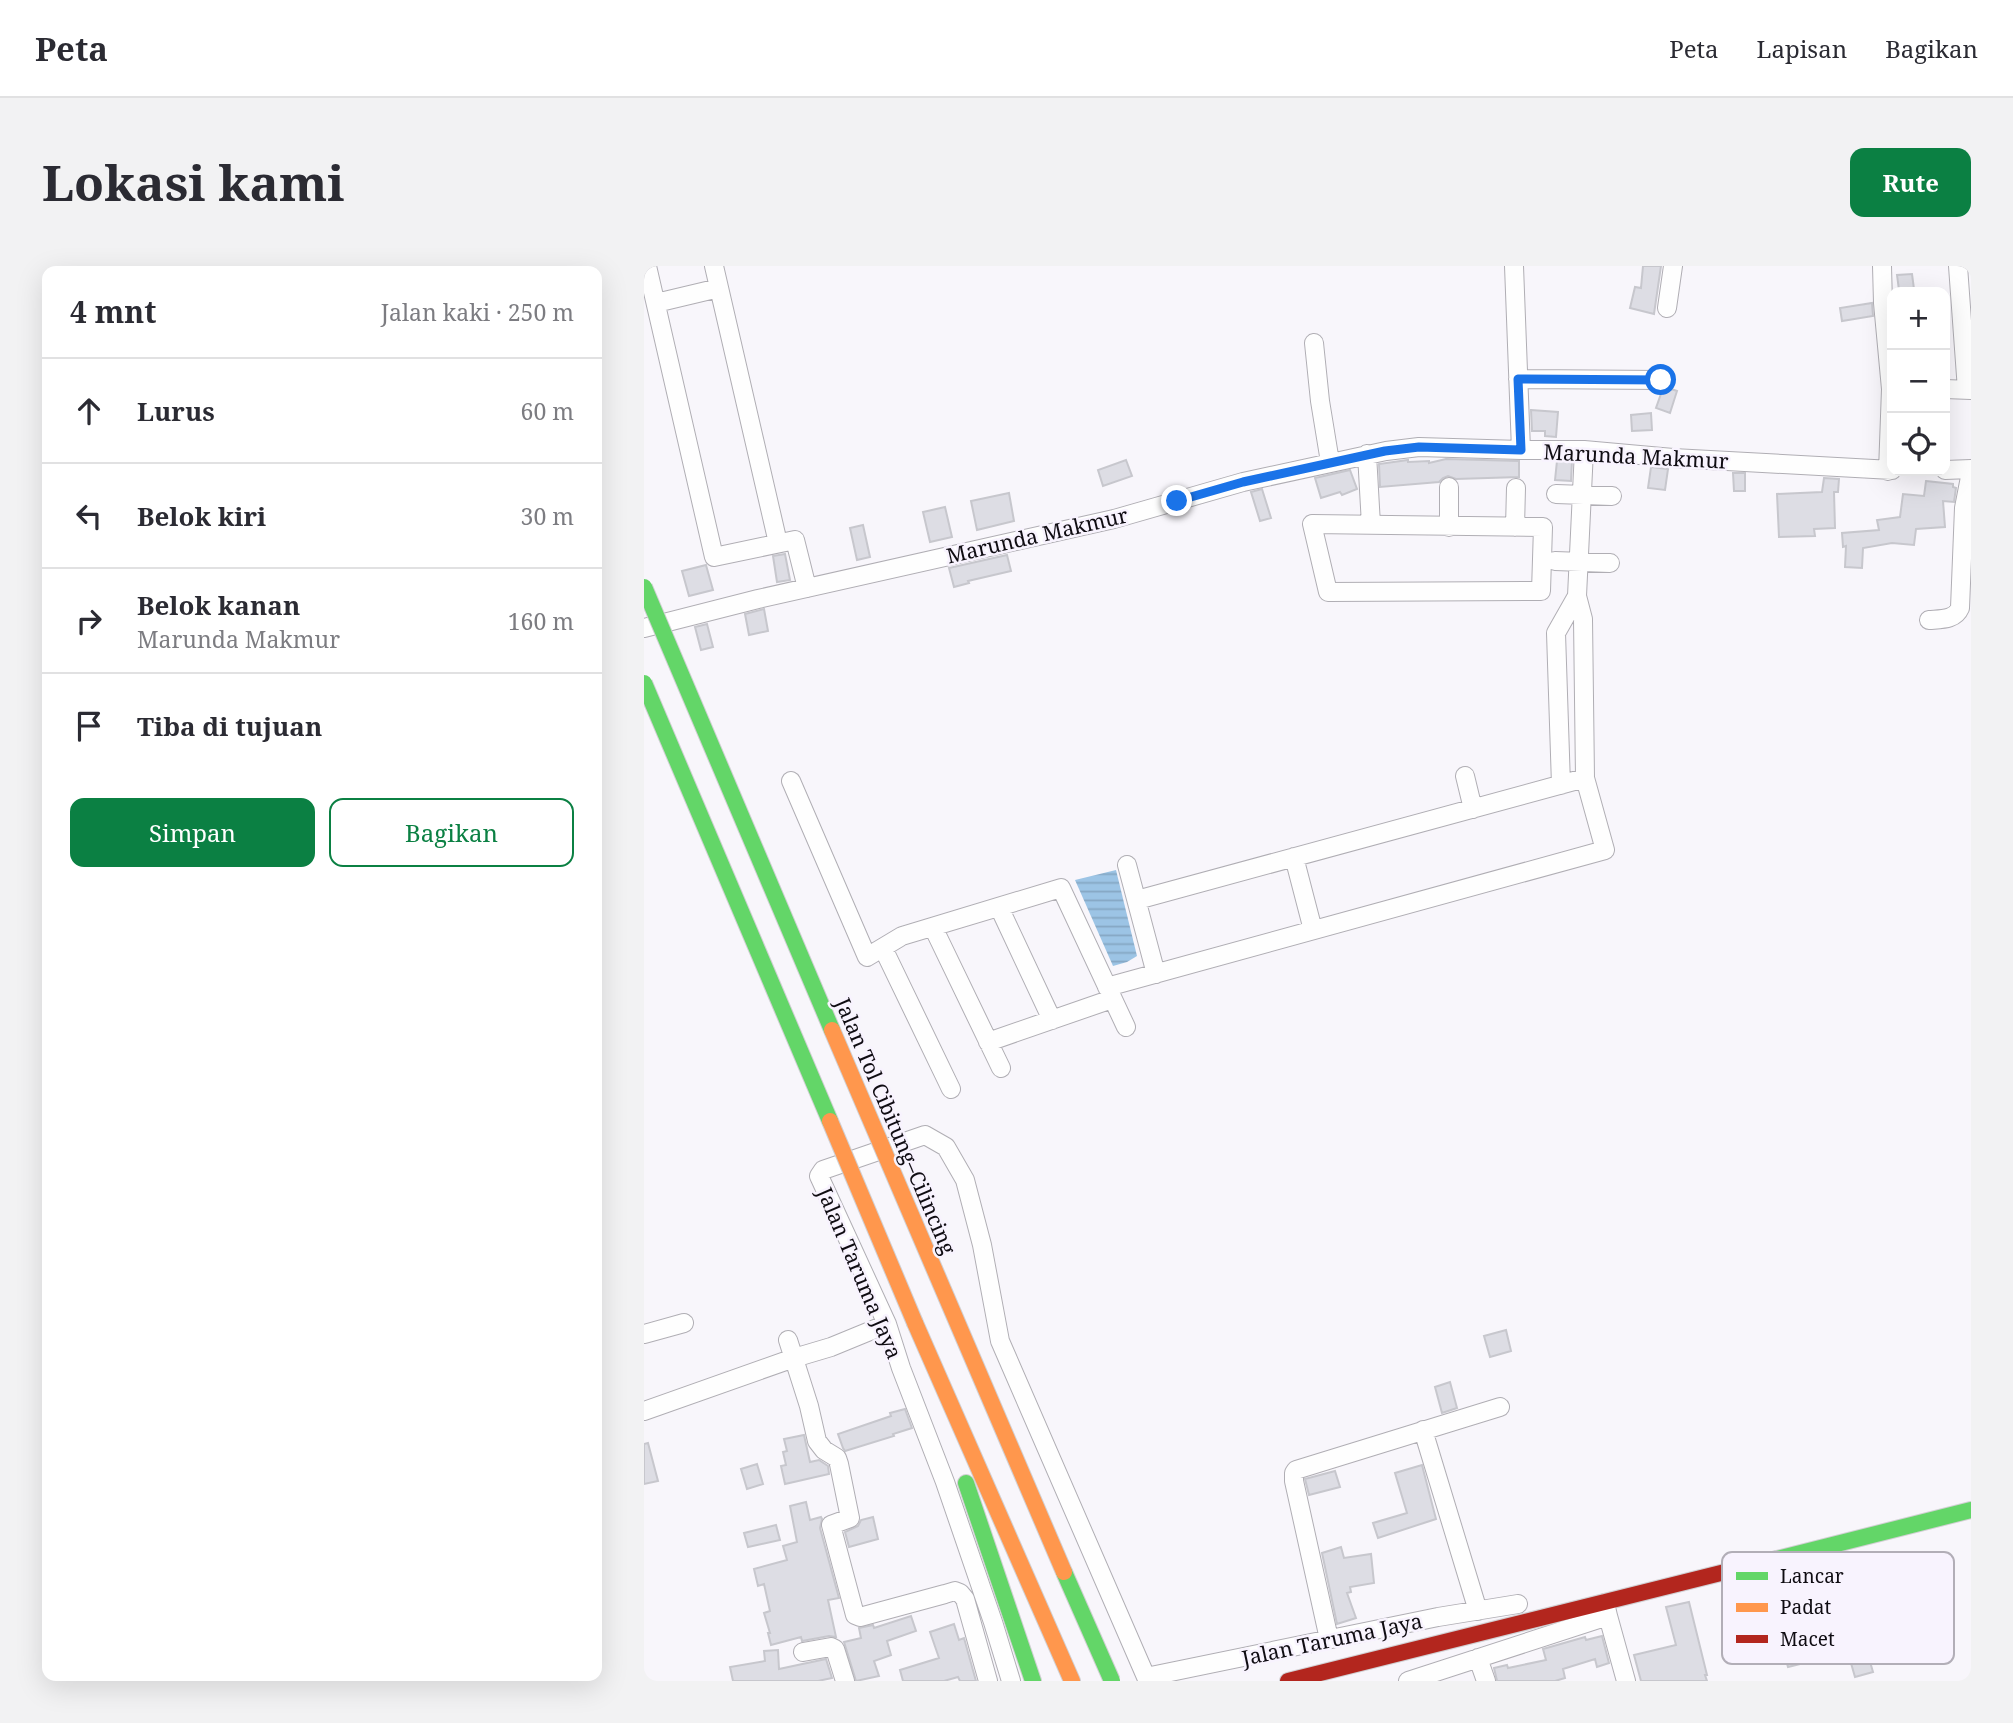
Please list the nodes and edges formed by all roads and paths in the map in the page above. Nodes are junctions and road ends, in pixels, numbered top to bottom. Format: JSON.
{"nodes":[{"id":1,"x":647,"y":266,"type":"edge"},
{"id":2,"x":714,"y":266,"type":"edge"},
{"id":3,"x":1514,"y":266,"type":"edge"},
{"id":4,"x":1673,"y":266,"type":"edge"},
{"id":5,"x":1882,"y":266,"type":"edge"},
{"id":6,"x":1958,"y":266,"type":"edge"},
{"id":7,"x":719,"y":288,"type":"junction"},
{"id":8,"x":656,"y":303,"type":"junction"},
{"id":9,"x":1667,"y":308,"type":"dead end"},
{"id":10,"x":1967,"y":314,"type":"edge"},
{"id":11,"x":1314,"y":343,"type":"dead end"},
{"id":12,"x":1888,"y":350,"type":"edge"},
{"id":13,"x":1518,"y":379,"type":"junction"},
{"id":14,"x":1661,"y":380,"type":"dead end"},
{"id":15,"x":1950,"y":389,"type":"edge"},
{"id":16,"x":1969,"y":390,"type":"edge"},
{"id":17,"x":1521,"y":450,"type":"junction"},
{"id":18,"x":1584,"y":450,"type":"junction"},
{"id":19,"x":1367,"y":454,"type":"junction"},
{"id":20,"x":1331,"y":462,"type":"junction"},
{"id":21,"x":1887,"y":470,"type":"edge"},
{"id":22,"x":1950,"y":470,"type":"edge"},
{"id":23,"x":1971,"y":470,"type":"edge"},
{"id":24,"x":1449,"y":486,"type":"dead end"},
{"id":25,"x":1516,"y":488,"type":"dead end"},
{"id":26,"x":1556,"y":494,"type":"dead end"},
{"id":27,"x":1582,"y":495,"type":"junction"},
{"id":28,"x":1612,"y":496,"type":"dead end"},
{"id":29,"x":1968,"y":508,"type":"edge"},
{"id":30,"x":1371,"y":524,"type":"junction"},
{"id":31,"x":1449,"y":527,"type":"junction"},
{"id":32,"x":1515,"y":527,"type":"junction"},
{"id":33,"x":778,"y":543,"type":"junction"},
{"id":34,"x":1555,"y":561,"type":"dead end"},
{"id":35,"x":1578,"y":562,"type":"junction"},
{"id":36,"x":1610,"y":563,"type":"dead end"},
{"id":37,"x":644,"y":587,"type":"edge"},
{"id":38,"x":807,"y":588,"type":"junction"},
{"id":39,"x":1577,"y":597,"type":"junction"},
{"id":40,"x":1929,"y":620,"type":"dead end"},
{"id":41,"x":644,"y":628,"type":"edge"},
{"id":42,"x":644,"y":683,"type":"edge"},
{"id":43,"x":1465,"y":776,"type":"dead end"},
{"id":44,"x":1585,"y":778,"type":"junction"},
{"id":45,"x":791,"y":781,"type":"dead end"},
{"id":46,"x":1561,"y":785,"type":"junction"},
{"id":47,"x":1474,"y":809,"type":"junction"},
{"id":48,"x":1293,"y":858,"type":"junction"},
{"id":49,"x":1127,"y":865,"type":"dead end"},
{"id":50,"x":1136,"y":900,"type":"junction"},
{"id":51,"x":999,"y":907,"type":"junction"},
{"id":52,"x":933,"y":927,"type":"junction"},
{"id":53,"x":1313,"y":930,"type":"junction"},
{"id":54,"x":883,"y":948,"type":"junction"},
{"id":55,"x":1156,"y":974,"type":"junction"},
{"id":56,"x":1109,"y":993,"type":"junction"},
{"id":57,"x":1052,"y":1020,"type":"junction"},
{"id":58,"x":1126,"y":1027,"type":"dead end"},
{"id":59,"x":988,"y":1042,"type":"junction"},
{"id":60,"x":1001,"y":1068,"type":"dead end"},
{"id":61,"x":951,"y":1089,"type":"dead end"},
{"id":62,"x":684,"y":1323,"type":"dead end"},
{"id":63,"x":915,"y":1323,"type":"junction"},
{"id":64,"x":887,"y":1324,"type":"junction"},
{"id":65,"x":644,"y":1334,"type":"edge"},
{"id":66,"x":788,"y":1340,"type":"dead end"},
{"id":67,"x":794,"y":1357,"type":"junction"},
{"id":68,"x":1500,"y":1407,"type":"dead end"},
{"id":69,"x":644,"y":1411,"type":"edge"},
{"id":70,"x":1423,"y":1430,"type":"junction"},
{"id":71,"x":1971,"y":1510,"type":"edge"},
{"id":72,"x":1818,"y":1552,"type":"edge"},
{"id":73,"x":1722,"y":1578,"type":"edge"},
{"id":74,"x":1518,"y":1604,"type":"dead end"},
{"id":75,"x":1606,"y":1610,"type":"junction"},
{"id":76,"x":1478,"y":1611,"type":"junction"},
{"id":77,"x":1329,"y":1639,"type":"junction"},
{"id":78,"x":803,"y":1652,"type":"dead end"},
{"id":79,"x":1478,"y":1658,"type":"junction"},
{"id":80,"x":1143,"y":1680,"type":"edge"},
{"id":81,"x":845,"y":1681,"type":"edge"},
{"id":82,"x":988,"y":1681,"type":"edge"},
{"id":83,"x":1011,"y":1681,"type":"edge"},
{"id":84,"x":1033,"y":1681,"type":"edge"},
{"id":85,"x":1072,"y":1681,"type":"edge"},
{"id":86,"x":1112,"y":1681,"type":"edge"},
{"id":87,"x":1288,"y":1681,"type":"edge"},
{"id":88,"x":1408,"y":1681,"type":"edge"},
{"id":89,"x":1486,"y":1681,"type":"edge"},
{"id":90,"x":1626,"y":1681,"type":"edge"}],
"edges":[{"from":1,"to":8,"type":"street"},
{"from":2,"to":7,"type":"street"},
{"from":3,"to":13,"type":"street"},
{"from":4,"to":9,"type":"street"},
{"from":5,"to":12,"type":"street"},
{"from":6,"to":10,"type":"street"},
{"from":7,"to":8,"type":"street"},
{"from":7,"to":33,"type":"street"},
{"from":8,"to":33,"type":"street"},
{"from":10,"to":16,"type":"street"},
{"from":11,"to":20,"type":"street"},
{"from":13,"to":14,"type":"street"},
{"from":13,"to":17,"type":"street"},
{"from":15,"to":16,"type":"street"},
{"from":17,"to":18,"type":"street","name":"Marunda Makmur"},
{"from":17,"to":19,"type":"street","name":"Marunda Makmur"},
{"from":18,"to":21,"type":"street","name":"Marunda Makmur"},
{"from":18,"to":27,"type":"street"},
{"from":19,"to":20,"type":"street","name":"Marunda Makmur"},
{"from":19,"to":30,"type":"street"},
{"from":20,"to":38,"type":"street","name":"Marunda Makmur"},
{"from":22,"to":23,"type":"street"},
{"from":23,"to":29,"type":"street"},
{"from":24,"to":31,"type":"street"},
{"from":25,"to":32,"type":"street"},
{"from":26,"to":27,"type":"street"},
{"from":27,"to":28,"type":"street"},
{"from":27,"to":35,"type":"street"},
{"from":29,"to":40,"type":"street"},
{"from":30,"to":31,"type":"street"},
{"from":30,"to":32,"type":"street"},
{"from":31,"to":32,"type":"street"},
{"from":33,"to":38,"type":"street"},
{"from":34,"to":35,"type":"street"},
{"from":35,"to":36,"type":"street"},
{"from":35,"to":39,"type":"street"},
{"from":37,"to":86,"type":"main road","name":"Jalan Tol Cibitung–Cilincing","bridge":true},
{"from":38,"to":41,"type":"street","name":"Marunda Makmur"},
{"from":39,"to":44,"type":"street"},
{"from":39,"to":46,"type":"street"},
{"from":42,"to":63,"type":"main road","bridge":true},
{"from":43,"to":47,"type":"street"},
{"from":44,"to":46,"type":"street"},
{"from":44,"to":53,"type":"street"},
{"from":45,"to":54,"type":"street"},
{"from":46,"to":47,"type":"street"},
{"from":47,"to":48,"type":"street"},
{"from":48,"to":50,"type":"street"},
{"from":48,"to":53,"type":"street"},
{"from":49,"to":50,"type":"street"},
{"from":50,"to":55,"type":"street"},
{"from":51,"to":52,"type":"street"},
{"from":51,"to":56,"type":"street"},
{"from":51,"to":57,"type":"street"},
{"from":52,"to":54,"type":"street"},
{"from":52,"to":59,"type":"street"},
{"from":53,"to":55,"type":"street"},
{"from":54,"to":61,"type":"street"},
{"from":55,"to":56,"type":"street"},
{"from":56,"to":57,"type":"street"},
{"from":56,"to":58,"type":"street"},
{"from":57,"to":59,"type":"street"},
{"from":59,"to":60,"type":"street"},
{"from":62,"to":65,"type":"street"},
{"from":63,"to":84,"type":"main road"},
{"from":63,"to":85,"type":"main road"},
{"from":64,"to":67,"type":"street"},
{"from":64,"to":80,"type":"street","name":"Jalan Taruma Jaya"},
{"from":64,"to":83,"type":"street","name":"Jalan Taruma Jaya"},
{"from":66,"to":67,"type":"street"},
{"from":67,"to":69,"type":"street"},
{"from":67,"to":82,"type":"street"},
{"from":68,"to":70,"type":"street"},
{"from":70,"to":76,"type":"street"},
{"from":70,"to":77,"type":"street"},
{"from":71,"to":72,"type":"main road","name":"Jalan Taruma Jaya"},
{"from":73,"to":75,"type":"main road","name":"Jalan Taruma Jaya"},
{"from":74,"to":76,"type":"street","name":"Jalan Taruma Jaya"},
{"from":75,"to":79,"type":"street","name":"Jalan Taruma Jaya"},
{"from":75,"to":87,"type":"main road","name":"Jalan Taruma Jaya"},
{"from":75,"to":90,"type":"street"},
{"from":76,"to":77,"type":"street","name":"Jalan Taruma Jaya"},
{"from":77,"to":80,"type":"street","name":"Jalan Taruma Jaya"},
{"from":78,"to":81,"type":"street"},
{"from":79,"to":88,"type":"street","name":"Jalan Taruma Jaya"},
{"from":79,"to":89,"type":"street"}]}
